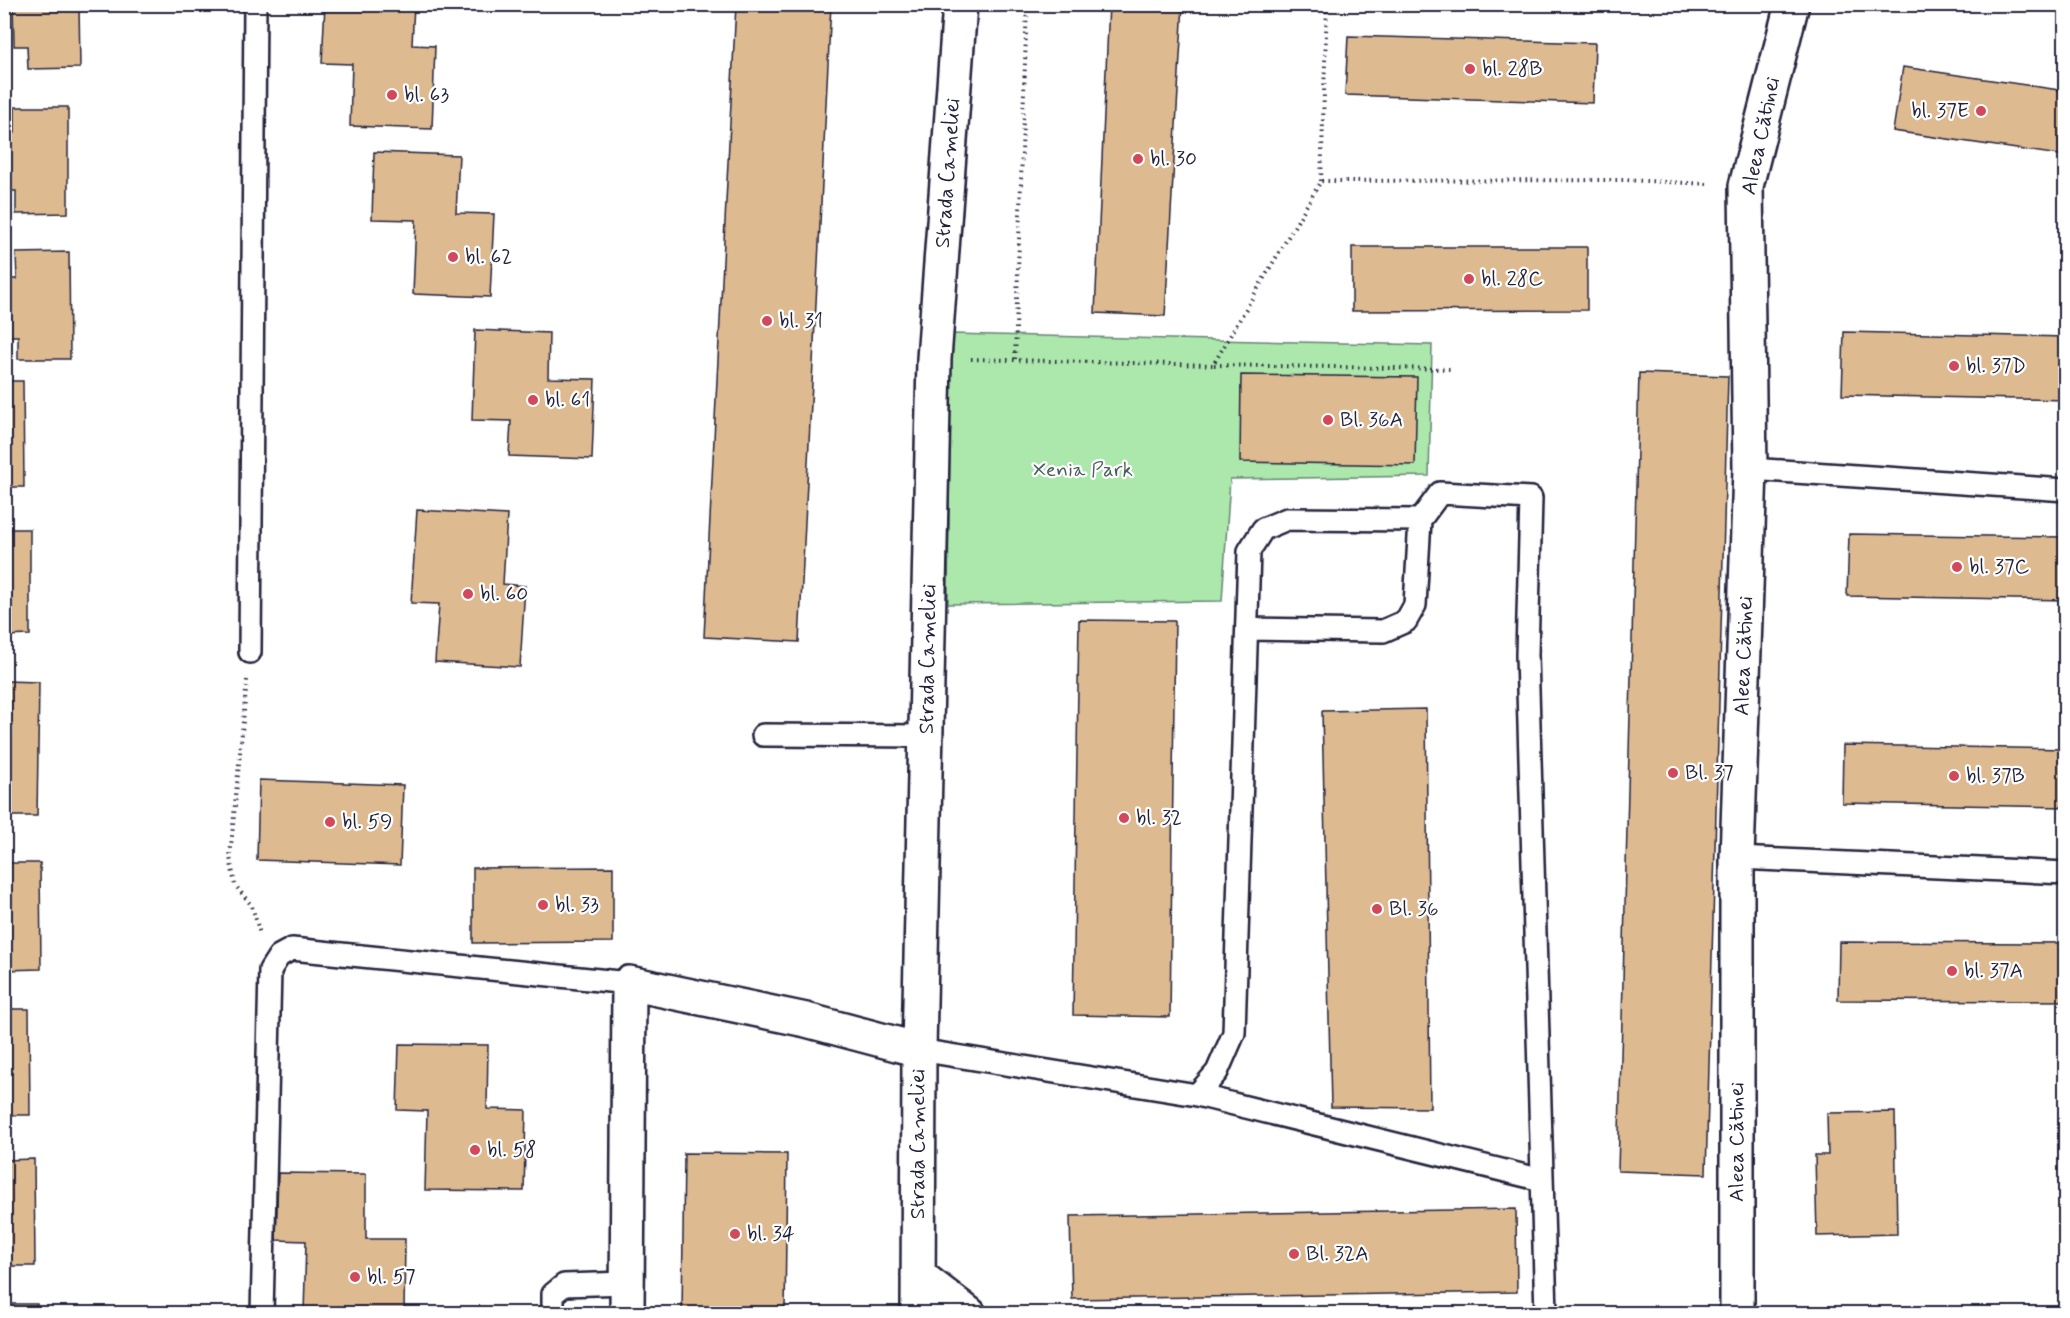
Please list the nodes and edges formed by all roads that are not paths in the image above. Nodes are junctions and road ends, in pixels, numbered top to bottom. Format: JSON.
{"nodes":[{"id":1,"x":255,"y":4,"type":"edge"},
{"id":2,"x":960,"y":4,"type":"edge"},
{"id":3,"x":1792,"y":4,"type":"edge"},
{"id":4,"x":1750,"y":469,"type":"junction"},
{"id":5,"x":2066,"y":490,"type":"edge"},
{"id":6,"x":1420,"y":520,"type":"junction"},
{"id":7,"x":1247,"y":629,"type":"junction"},
{"id":8,"x":250,"y":652,"type":"road end"},
{"id":9,"x":763,"y":735,"type":"dead end"},
{"id":10,"x":927,"y":736,"type":"junction"},
{"id":11,"x":1737,"y":858,"type":"junction"},
{"id":12,"x":2066,"y":873,"type":"edge"},
{"id":13,"x":629,"y":983,"type":"junction"},
{"id":14,"x":919,"y":1050,"type":"junction"},
{"id":15,"x":1197,"y":1095,"type":"junction"},
{"id":16,"x":1542,"y":1180,"type":"junction"},
{"id":17,"x":918,"y":1275,"type":"junction"},
{"id":18,"x":627,"y":1298,"type":"edge"},
{"id":19,"x":262,"y":1314,"type":"edge"},
{"id":20,"x":553,"y":1314,"type":"edge"},
{"id":21,"x":918,"y":1314,"type":"edge"},
{"id":22,"x":969,"y":1314,"type":"edge"},
{"id":23,"x":1546,"y":1314,"type":"edge"},
{"id":24,"x":1737,"y":1314,"type":"edge"}],
"edges":[{"from":1,"to":8,"type":"lane"},
{"from":2,"to":10,"type":"street","name":"Strada Cameliei"},
{"from":3,"to":4,"type":"street","name":"Aleea Cătinei"},
{"from":4,"to":5,"type":"lane"},
{"from":4,"to":11,"type":"street","name":"Aleea Cătinei"},
{"from":6,"to":7,"type":"lane"},
{"from":6,"to":7,"type":"lane"},
{"from":6,"to":16,"type":"lane"},
{"from":7,"to":15,"type":"lane"},
{"from":9,"to":10,"type":"lane"},
{"from":10,"to":14,"type":"street","name":"Strada Cameliei"},
{"from":11,"to":12,"type":"lane"},
{"from":11,"to":24,"type":"street","name":"Aleea Cătinei"},
{"from":13,"to":14,"type":"street"},
{"from":13,"to":18,"type":"street"},
{"from":13,"to":19,"type":"lane"},
{"from":14,"to":15,"type":"lane"},
{"from":14,"to":17,"type":"street","name":"Strada Cameliei"},
{"from":15,"to":16,"type":"lane"},
{"from":16,"to":23,"type":"lane"},
{"from":17,"to":21,"type":"street","name":"Strada Cameliei"},
{"from":17,"to":22,"type":"street"},
{"from":18,"to":20,"type":"lane"}]}
